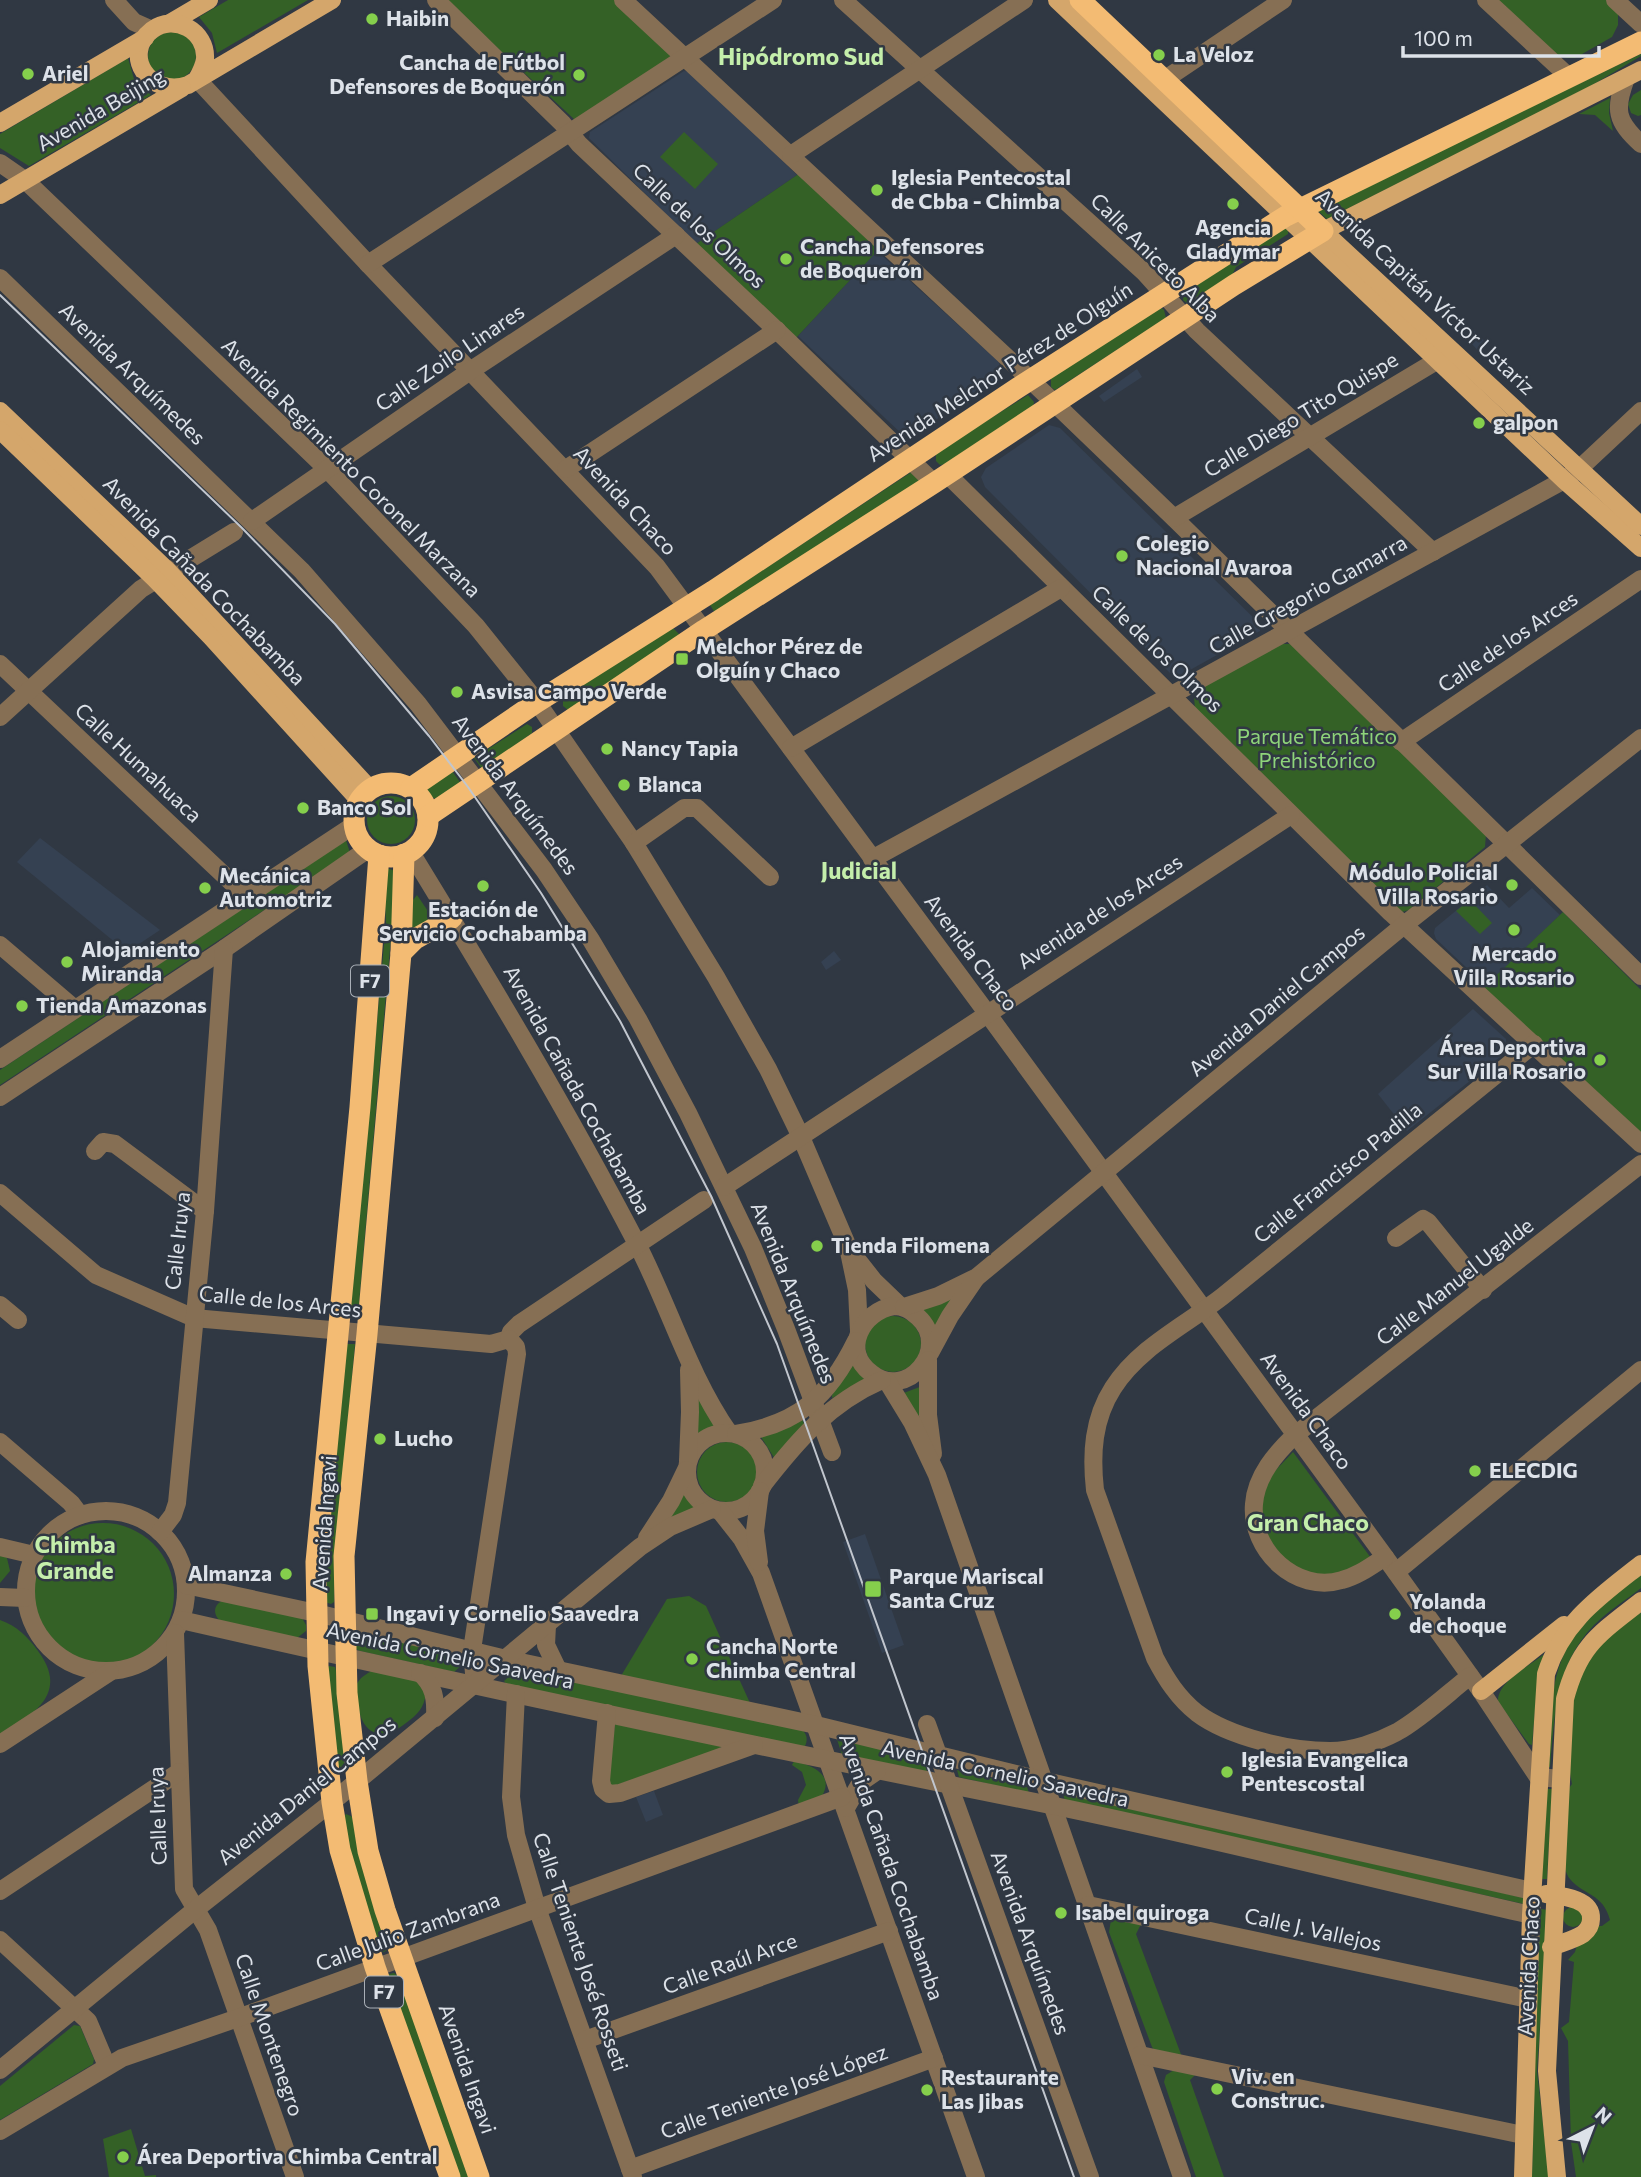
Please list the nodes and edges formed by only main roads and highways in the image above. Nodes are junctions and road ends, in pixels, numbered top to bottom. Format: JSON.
{"nodes":[{"id":1,"x":209,"y":0,"type":"edge"},
{"id":2,"x":332,"y":0,"type":"edge"},
{"id":3,"x":1057,"y":0,"type":"edge"},
{"id":4,"x":1080,"y":0,"type":"edge"},
{"id":5,"x":170,"y":23,"type":"junction"},
{"id":6,"x":149,"y":34,"type":"junction"},
{"id":7,"x":1641,"y":41,"type":"edge"},
{"id":8,"x":1633,"y":74,"type":"edge"},
{"id":9,"x":193,"y":82,"type":"junction"},
{"id":10,"x":1159,"y":85,"type":"junction"},
{"id":11,"x":0,"y":123,"type":"edge"},
{"id":12,"x":0,"y":195,"type":"edge"},
{"id":13,"x":1293,"y":213,"type":"junction"},
{"id":14,"x":1316,"y":234,"type":"junction"},
{"id":15,"x":0,"y":411,"type":"edge"},
{"id":16,"x":0,"y":430,"type":"edge"},
{"id":17,"x":1571,"y":475,"type":"junction"},
{"id":18,"x":1641,"y":527,"type":"edge"},
{"id":19,"x":1641,"y":548,"type":"edge"},
{"id":20,"x":161,"y":575,"type":"junction"},
{"id":21,"x":411,"y":789,"type":"junction"},
{"id":22,"x":365,"y":795,"type":"junction"},
{"id":23,"x":428,"y":816,"type":"junction"},
{"id":24,"x":374,"y":852,"type":"junction"},
{"id":25,"x":407,"y":853,"type":"junction"},
{"id":26,"x":452,"y":918,"type":"road end"},
{"id":27,"x":401,"y":953,"type":"junction"},
{"id":28,"x":1641,"y":1564,"type":"edge"},
{"id":29,"x":1641,"y":1601,"type":"edge"},
{"id":30,"x":1586,"y":1608,"type":"junction"},
{"id":31,"x":1481,"y":1691,"type":"road end"},
{"id":32,"x":1532,"y":1891,"type":"junction"},
{"id":33,"x":1555,"y":1895,"type":"junction"},
{"id":34,"x":1551,"y":1947,"type":"junction"},
{"id":35,"x":450,"y":2177,"type":"edge"},
{"id":36,"x":479,"y":2177,"type":"edge"},
{"id":37,"x":1523,"y":2177,"type":"edge"},
{"id":38,"x":1557,"y":2177,"type":"edge"}],
"edges":[{"from":1,"to":5,"type":"main road"},
{"from":2,"to":9,"type":"main road","name":"Avenida Beijing"},
{"from":3,"to":10,"type":"main road"},
{"from":4,"to":10,"type":"highway","name":"Avenida Capitán Víctor Ustariz"},
{"from":5,"to":6,"type":"main road"},
{"from":5,"to":9,"type":"main road"},
{"from":6,"to":9,"type":"main road"},
{"from":6,"to":11,"type":"main road","name":"Avenida Beijing"},
{"from":7,"to":13,"type":"highway","name":"Avenida Melchor Pérez de Olguín"},
{"from":8,"to":14,"type":"main road"},
{"from":9,"to":12,"type":"main road","name":"Avenida Beijing"},
{"from":10,"to":13,"type":"main road"},
{"from":10,"to":13,"type":"highway","name":"Avenida Capitán Víctor Ustariz"},
{"from":13,"to":14,"type":"highway","name":"Avenida Capitán Víctor Ustariz"},
{"from":13,"to":21,"type":"highway","name":"Avenida Melchor Pérez de Olguín"},
{"from":14,"to":17,"type":"main road","name":"Avenida Capitán Víctor Ustariz"},
{"from":14,"to":23,"type":"highway"},
{"from":15,"to":20,"type":"main road","name":"Avenida Cañada Cochabamba"},
{"from":16,"to":20,"type":"main road","name":"Avenida Cañada Cochabamba"},
{"from":17,"to":18,"type":"main road","name":"Avenida Capitán Víctor Ustariz"},
{"from":17,"to":19,"type":"main road","name":"Avenida Capitán Víctor Ustariz"},
{"from":20,"to":22,"type":"main road","name":"Avenida Cañada Cochabamba"},
{"from":21,"to":22,"type":"highway"},
{"from":21,"to":23,"type":"highway"},
{"from":22,"to":24,"type":"highway"},
{"from":23,"to":25,"type":"highway"},
{"from":24,"to":25,"type":"highway"},
{"from":24,"to":35,"type":"highway","name":"Avenida Ingavi","number":"F7"},
{"from":25,"to":27,"type":"highway","name":"Avenida Ingavi"},
{"from":26,"to":27,"type":"highway"},
{"from":27,"to":36,"type":"highway","name":"Avenida Ingavi","number":"F7"},
{"from":28,"to":30,"type":"main road"},
{"from":29,"to":33,"type":"main road","name":"Avenida Chaco"},
{"from":30,"to":31,"type":"main road"},
{"from":30,"to":32,"type":"main road","name":"Avenida Chaco"},
{"from":32,"to":33,"type":"main road"},
{"from":32,"to":37,"type":"main road","name":"Avenida Chaco"},
{"from":33,"to":34,"type":"main road","name":"Avenida Chaco"},
{"from":33,"to":34,"type":"main road"},
{"from":34,"to":38,"type":"main road","name":"Avenida Chaco"}]}
